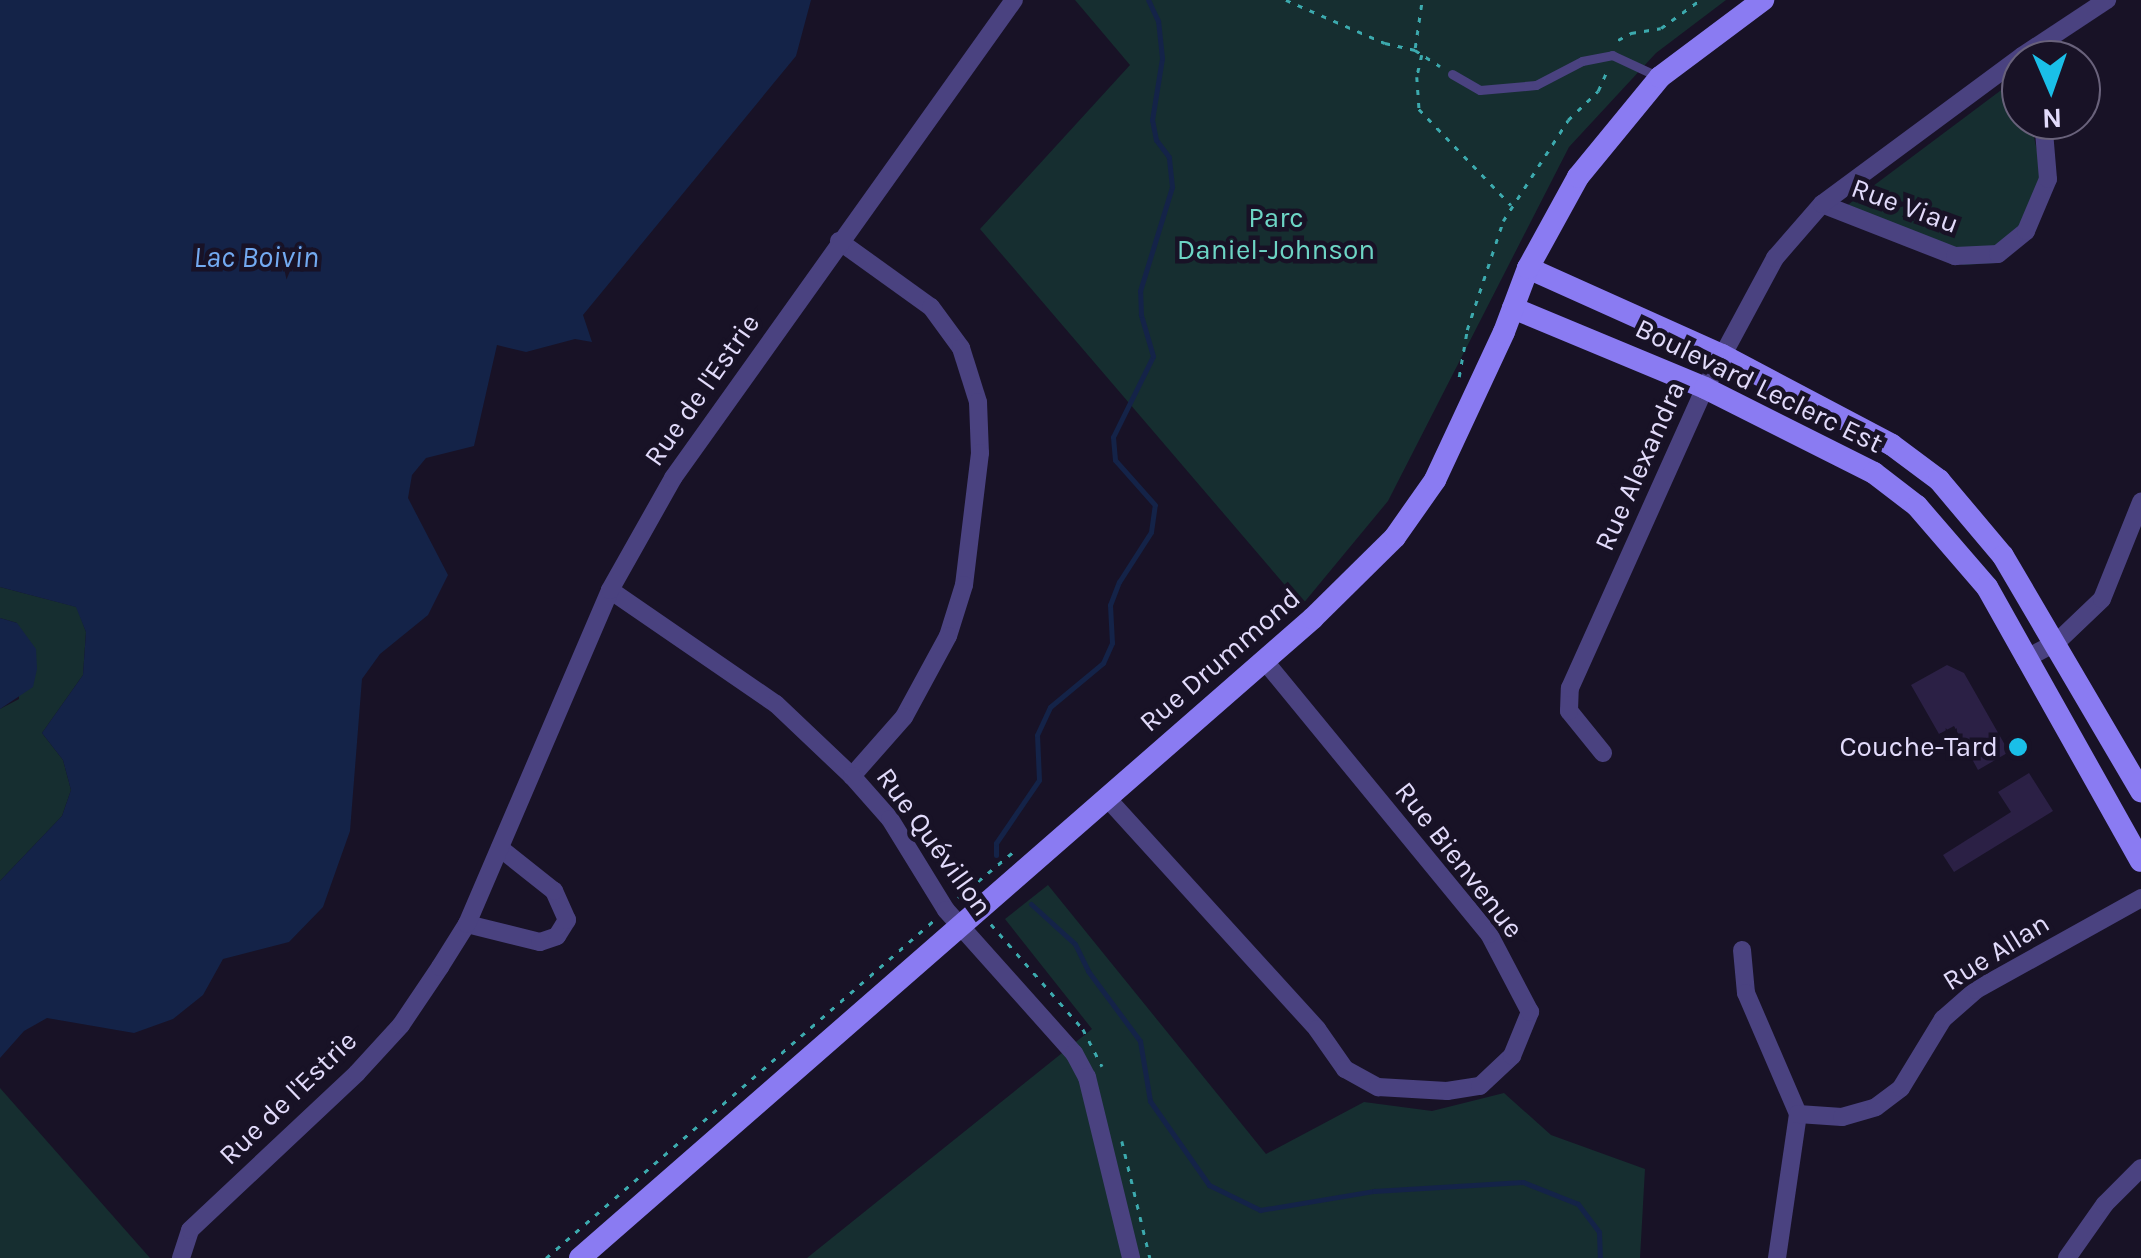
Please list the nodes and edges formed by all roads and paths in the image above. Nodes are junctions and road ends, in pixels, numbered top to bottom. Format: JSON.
{"nodes":[{"id":1,"x":1014,"y":0,"type":"edge"},
{"id":2,"x":1286,"y":0,"type":"edge"},
{"id":3,"x":1422,"y":0,"type":"edge"},
{"id":4,"x":1700,"y":0,"type":"edge"},
{"id":5,"x":1763,"y":0,"type":"edge"},
{"id":6,"x":2107,"y":0,"type":"edge"},
{"id":7,"x":2048,"y":40,"type":"edge"},
{"id":8,"x":1615,"y":45,"type":"dead end"},
{"id":9,"x":1415,"y":50,"type":"junction"},
{"id":10,"x":1422,"y":55,"type":"junction"},
{"id":11,"x":1609,"y":64,"type":"dead end"},
{"id":12,"x":2001,"y":73,"type":"edge"},
{"id":13,"x":1452,"y":74,"type":"joint"},
{"id":14,"x":1660,"y":77,"type":"junction"},
{"id":15,"x":2045,"y":140,"type":"edge"},
{"id":16,"x":1822,"y":204,"type":"junction"},
{"id":17,"x":1513,"y":207,"type":"junction"},
{"id":18,"x":840,"y":241,"type":"junction"},
{"id":19,"x":1528,"y":268,"type":"junction"},
{"id":20,"x":1512,"y":308,"type":"junction"},
{"id":21,"x":1472,"y":318,"type":"junction"},
{"id":22,"x":1483,"y":323,"type":"dead end"},
{"id":23,"x":1722,"y":354,"type":"junction"},
{"id":24,"x":1705,"y":388,"type":"junction"},
{"id":25,"x":1458,"y":390,"type":"dead end"},
{"id":26,"x":2141,"y":502,"type":"edge"},
{"id":27,"x":610,"y":590,"type":"junction"},
{"id":28,"x":2057,"y":642,"type":"junction"},
{"id":29,"x":2026,"y":659,"type":"junction"},
{"id":30,"x":1264,"y":660,"type":"junction"},
{"id":31,"x":1604,"y":753,"type":"dead end"},
{"id":32,"x":852,"y":776,"type":"junction"},
{"id":33,"x":2141,"y":791,"type":"edge"},
{"id":34,"x":1108,"y":798,"type":"junction"},
{"id":35,"x":1026,"y":841,"type":"dead end"},
{"id":36,"x":500,"y":848,"type":"junction"},
{"id":37,"x":2141,"y":861,"type":"edge"},
{"id":38,"x":2141,"y":898,"type":"edge"},
{"id":39,"x":953,"y":919,"type":"junction"},
{"id":40,"x":467,"y":924,"type":"junction"},
{"id":41,"x":1742,"y":950,"type":"dead end"},
{"id":42,"x":1798,"y":1114,"type":"junction"},
{"id":43,"x":2141,"y":1168,"type":"edge"},
{"id":44,"x":181,"y":1258,"type":"edge"},
{"id":45,"x":546,"y":1258,"type":"edge"},
{"id":46,"x":580,"y":1258,"type":"edge"},
{"id":47,"x":1132,"y":1258,"type":"edge"},
{"id":48,"x":1777,"y":1258,"type":"edge"},
{"id":49,"x":2068,"y":1258,"type":"edge"}],
"edges":[{"from":1,"to":18,"type":"street","name":"Rue de l'Estrie"},
{"from":2,"to":9,"type":"path"},
{"from":3,"to":9,"type":"path"},
{"from":4,"to":8,"type":"path"},
{"from":5,"to":14,"type":"street","name":"Rue Drummond"},
{"from":6,"to":7,"type":"street","name":"Rue Alexandra"},
{"from":9,"to":10,"type":"path"},
{"from":10,"to":13,"type":"path"},
{"from":10,"to":17,"type":"path"},
{"from":11,"to":17,"type":"path"},
{"from":12,"to":16,"type":"street","name":"Rue Alexandra"},
{"from":13,"to":14,"type":"lane"},
{"from":14,"to":19,"type":"street","name":"Rue Drummond"},
{"from":15,"to":16,"type":"street","name":"Rue Viau"},
{"from":16,"to":23,"type":"street","name":"Rue Alexandra"},
{"from":17,"to":21,"type":"path"},
{"from":18,"to":27,"type":"street","name":"Rue de l'Estrie"},
{"from":18,"to":32,"type":"street"},
{"from":19,"to":20,"type":"street","name":"Rue Drummond"},
{"from":19,"to":23,"type":"street","name":"Boulevard Leclerc Est"},
{"from":20,"to":24,"type":"street","name":"Boulevard Leclerc Est"},
{"from":20,"to":30,"type":"street","name":"Rue Drummond"},
{"from":21,"to":22,"type":"path"},
{"from":21,"to":25,"type":"path"},
{"from":23,"to":24,"type":"street","name":"Rue Alexandra"},
{"from":23,"to":28,"type":"street","name":"Boulevard Leclerc Est"},
{"from":24,"to":29,"type":"street","name":"Boulevard Leclerc Est"},
{"from":24,"to":31,"type":"street","name":"Rue Alexandra"},
{"from":26,"to":28,"type":"street"},
{"from":27,"to":32,"type":"street","name":"Rue Quévillon"},
{"from":27,"to":36,"type":"street","name":"Rue de l'Estrie"},
{"from":28,"to":29,"type":"street"},
{"from":28,"to":33,"type":"street","name":"Boulevard Leclerc Est"},
{"from":29,"to":37,"type":"street","name":"Boulevard Leclerc Est"},
{"from":30,"to":34,"type":"street","name":"Rue Drummond"},
{"from":30,"to":34,"type":"street","name":"Rue Bienvenue"},
{"from":32,"to":39,"type":"street","name":"Rue Quévillon"},
{"from":34,"to":39,"type":"street","name":"Rue Drummond"},
{"from":35,"to":39,"type":"path"},
{"from":36,"to":40,"type":"street","name":"Rue de l'Estrie"},
{"from":36,"to":40,"type":"street"},
{"from":38,"to":42,"type":"street","name":"Rue Allan"},
{"from":39,"to":45,"type":"path"},
{"from":39,"to":46,"type":"street","name":"Rue Drummond"},
{"from":39,"to":47,"type":"street","name":"Rue Quévillon"},
{"from":40,"to":44,"type":"street","name":"Rue de l'Estrie"},
{"from":41,"to":42,"type":"street"},
{"from":42,"to":48,"type":"street"},
{"from":43,"to":49,"type":"street"}]}
